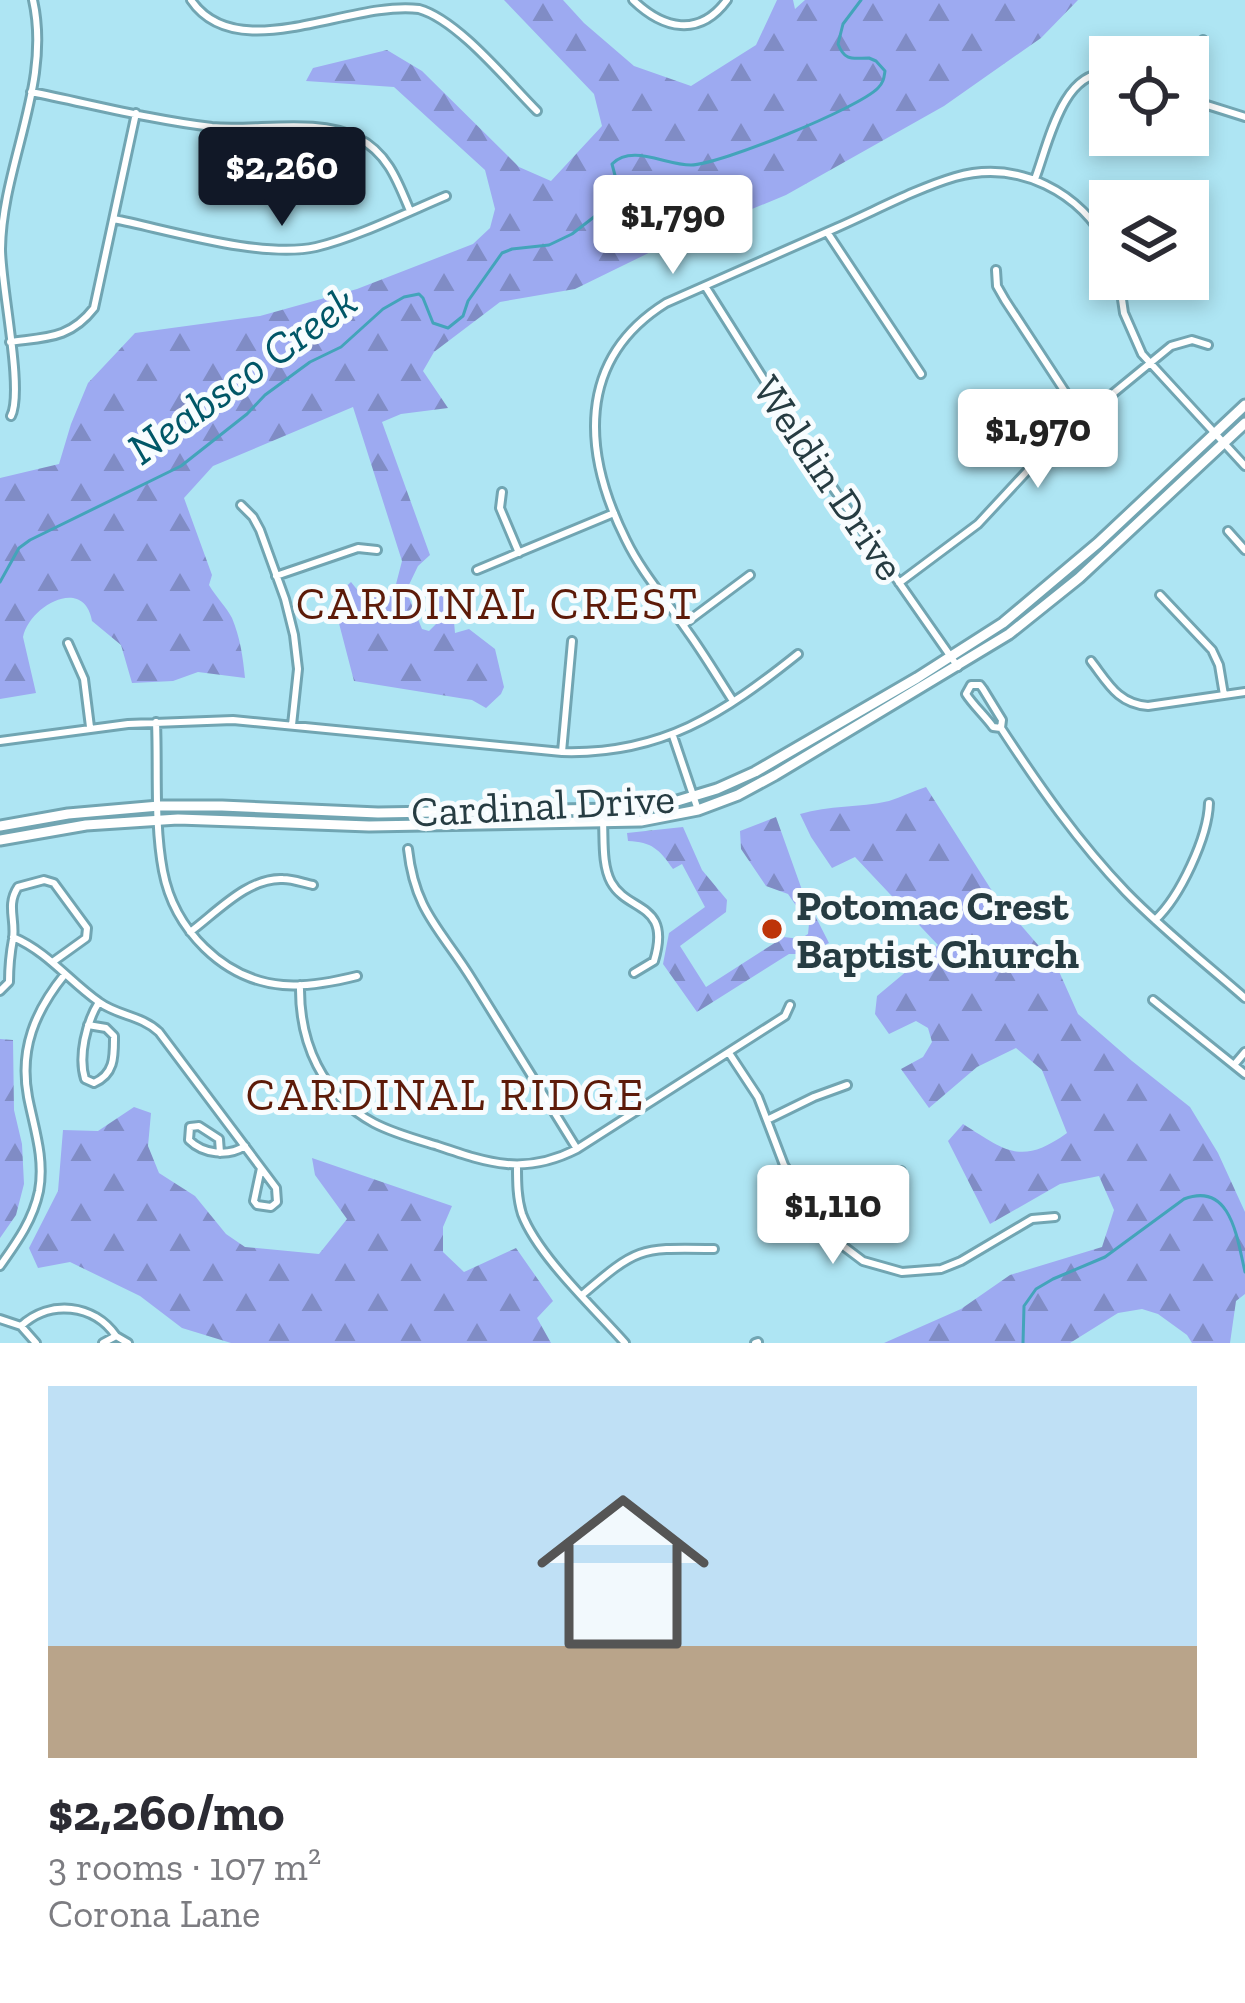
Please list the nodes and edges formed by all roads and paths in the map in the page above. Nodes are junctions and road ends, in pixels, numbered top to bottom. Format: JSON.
{"nodes":[{"id":1,"x":33,"y":0,"type":"edge"},
{"id":2,"x":191,"y":0,"type":"edge"},
{"id":3,"x":633,"y":0,"type":"edge"},
{"id":4,"x":727,"y":0,"type":"edge"},
{"id":5,"x":401,"y":3,"type":"edge"},
{"id":6,"x":1089,"y":76,"type":"edge"},
{"id":7,"x":31,"y":92,"type":"junction"},
{"id":8,"x":1209,"y":106,"type":"edge"},
{"id":9,"x":537,"y":111,"type":"dead end"},
{"id":10,"x":136,"y":113,"type":"junction"},
{"id":11,"x":1245,"y":117,"type":"edge"},
{"id":12,"x":1035,"y":179,"type":"junction"},
{"id":13,"x":446,"y":196,"type":"dead end"},
{"id":14,"x":410,"y":211,"type":"junction"},
{"id":15,"x":1089,"y":218,"type":"edge"},
{"id":16,"x":114,"y":219,"type":"junction"},
{"id":17,"x":827,"y":232,"type":"junction"},
{"id":18,"x":997,"y":270,"type":"dead end"},
{"id":19,"x":705,"y":286,"type":"junction"},
{"id":20,"x":1123,"y":300,"type":"edge"},
{"id":21,"x":10,"y":342,"type":"junction"},
{"id":22,"x":1208,"y":344,"type":"dead end"},
{"id":23,"x":1150,"y":364,"type":"junction"},
{"id":24,"x":921,"y":374,"type":"dead end"},
{"id":25,"x":1245,"y":405,"type":"edge"},
{"id":26,"x":11,"y":416,"type":"dead end"},
{"id":27,"x":1083,"y":418,"type":"junction"},
{"id":28,"x":1245,"y":423,"type":"edge"},
{"id":29,"x":1214,"y":434,"type":"junction"},
{"id":30,"x":1223,"y":443,"type":"junction"},
{"id":31,"x":1112,"y":454,"type":"dead end"},
{"id":32,"x":1245,"y":466,"type":"edge"},
{"id":33,"x":502,"y":492,"type":"dead end"},
{"id":34,"x":242,"y":505,"type":"dead end"},
{"id":35,"x":614,"y":513,"type":"junction"},
{"id":36,"x":1228,"y":531,"type":"dead end"},
{"id":37,"x":377,"y":550,"type":"dead end"},
{"id":38,"x":1245,"y":550,"type":"edge"},
{"id":39,"x":518,"y":553,"type":"junction"},
{"id":40,"x":477,"y":570,"type":"dead end"},
{"id":41,"x":750,"y":575,"type":"dead end"},
{"id":42,"x":276,"y":576,"type":"junction"},
{"id":43,"x":899,"y":584,"type":"junction"},
{"id":44,"x":1160,"y":595,"type":"dead end"},
{"id":45,"x":683,"y":625,"type":"junction"},
{"id":46,"x":572,"y":641,"type":"dead end"},
{"id":47,"x":68,"y":643,"type":"dead end"},
{"id":48,"x":798,"y":654,"type":"dead end"},
{"id":49,"x":1091,"y":661,"type":"dead end"},
{"id":50,"x":954,"y":662,"type":"junction"},
{"id":51,"x":1245,"y":692,"type":"edge"},
{"id":52,"x":1224,"y":695,"type":"junction"},
{"id":53,"x":733,"y":701,"type":"junction"},
{"id":54,"x":156,"y":722,"type":"junction"},
{"id":55,"x":292,"y":725,"type":"junction"},
{"id":56,"x":91,"y":728,"type":"junction"},
{"id":57,"x":1001,"y":728,"type":"junction"},
{"id":58,"x":673,"y":736,"type":"junction"},
{"id":59,"x":0,"y":741,"type":"edge"},
{"id":60,"x":562,"y":752,"type":"junction"},
{"id":61,"x":693,"y":797,"type":"junction"},
{"id":62,"x":1208,"y":803,"type":"dead end"},
{"id":63,"x":159,"y":806,"type":"junction"},
{"id":64,"x":698,"y":810,"type":"junction"},
{"id":65,"x":159,"y":820,"type":"junction"},
{"id":66,"x":603,"y":822,"type":"junction"},
{"id":67,"x":0,"y":826,"type":"edge"},
{"id":68,"x":0,"y":840,"type":"edge"},
{"id":69,"x":408,"y":849,"type":"dead end"},
{"id":70,"x":313,"y":885,"type":"dead end"},
{"id":71,"x":1155,"y":920,"type":"junction"},
{"id":72,"x":190,"y":932,"type":"junction"},
{"id":73,"x":13,"y":937,"type":"junction"},
{"id":74,"x":53,"y":962,"type":"junction"},
{"id":75,"x":66,"y":974,"type":"junction"},
{"id":76,"x":634,"y":974,"type":"dead end"},
{"id":77,"x":357,"y":976,"type":"dead end"},
{"id":78,"x":300,"y":985,"type":"junction"},
{"id":79,"x":0,"y":991,"type":"edge"},
{"id":80,"x":1245,"y":998,"type":"edge"},
{"id":81,"x":1153,"y":1000,"type":"dead end"},
{"id":82,"x":98,"y":1002,"type":"junction"},
{"id":83,"x":790,"y":1005,"type":"dead end"},
{"id":84,"x":88,"y":1025,"type":"junction"},
{"id":85,"x":1245,"y":1052,"type":"edge"},
{"id":86,"x":729,"y":1053,"type":"junction"},
{"id":87,"x":1234,"y":1065,"type":"junction"},
{"id":88,"x":1245,"y":1074,"type":"edge"},
{"id":89,"x":847,"y":1085,"type":"dead end"},
{"id":90,"x":767,"y":1120,"type":"junction"},
{"id":91,"x":245,"y":1146,"type":"junction"},
{"id":92,"x":577,"y":1149,"type":"junction"},
{"id":93,"x":220,"y":1153,"type":"junction"},
{"id":94,"x":517,"y":1166,"type":"junction"},
{"id":95,"x":261,"y":1168,"type":"junction"},
{"id":96,"x":901,"y":1172,"type":"dead end"},
{"id":97,"x":820,"y":1217,"type":"junction"},
{"id":98,"x":1054,"y":1217,"type":"dead end"},
{"id":99,"x":714,"y":1249,"type":"dead end"},
{"id":100,"x":0,"y":1266,"type":"edge"},
{"id":101,"x":582,"y":1294,"type":"junction"},
{"id":102,"x":0,"y":1319,"type":"edge"},
{"id":103,"x":21,"y":1326,"type":"junction"},
{"id":104,"x":116,"y":1336,"type":"junction"},
{"id":105,"x":36,"y":1343,"type":"edge"},
{"id":106,"x":103,"y":1343,"type":"edge"},
{"id":107,"x":128,"y":1343,"type":"edge"},
{"id":108,"x":625,"y":1343,"type":"edge"}],
"edges":[{"from":1,"to":7,"type":"street"},
{"from":2,"to":5,"type":"street"},
{"from":3,"to":4,"type":"street"},
{"from":5,"to":9,"type":"street"},
{"from":6,"to":12,"type":"street"},
{"from":7,"to":10,"type":"street"},
{"from":7,"to":21,"type":"street"},
{"from":8,"to":11,"type":"street"},
{"from":10,"to":14,"type":"street"},
{"from":10,"to":16,"type":"street"},
{"from":12,"to":15,"type":"street"},
{"from":12,"to":17,"type":"street"},
{"from":13,"to":14,"type":"street"},
{"from":14,"to":16,"type":"street"},
{"from":16,"to":21,"type":"street"},
{"from":17,"to":19,"type":"street"},
{"from":17,"to":24,"type":"street"},
{"from":18,"to":27,"type":"street"},
{"from":19,"to":35,"type":"street"},
{"from":19,"to":43,"type":"street","name":"Weldin Drive"},
{"from":20,"to":23,"type":"street"},
{"from":21,"to":26,"type":"street"},
{"from":22,"to":23,"type":"street"},
{"from":23,"to":27,"type":"street"},
{"from":23,"to":29,"type":"street"},
{"from":25,"to":29,"type":"main road","name":"Cardinal Drive"},
{"from":27,"to":31,"type":"street"},
{"from":27,"to":43,"type":"street"},
{"from":28,"to":30,"type":"main road","name":"Cardinal Drive"},
{"from":29,"to":30,"type":"street"},
{"from":29,"to":50,"type":"main road","name":"Cardinal Drive"},
{"from":30,"to":32,"type":"street"},
{"from":30,"to":50,"type":"main road","name":"Cardinal Drive"},
{"from":33,"to":39,"type":"street"},
{"from":34,"to":42,"type":"street"},
{"from":35,"to":39,"type":"street"},
{"from":35,"to":45,"type":"street"},
{"from":36,"to":38,"type":"street"},
{"from":37,"to":42,"type":"street"},
{"from":39,"to":40,"type":"street"},
{"from":41,"to":45,"type":"street"},
{"from":42,"to":55,"type":"street"},
{"from":43,"to":50,"type":"street","name":"Weldin Drive"},
{"from":44,"to":52,"type":"street"},
{"from":45,"to":53,"type":"street"},
{"from":46,"to":60,"type":"street"},
{"from":47,"to":56,"type":"street"},
{"from":48,"to":53,"type":"street"},
{"from":49,"to":52,"type":"street"},
{"from":50,"to":61,"type":"main road","name":"Cardinal Drive"},
{"from":50,"to":64,"type":"main road","name":"Cardinal Drive"},
{"from":51,"to":52,"type":"street"},
{"from":53,"to":58,"type":"street"},
{"from":54,"to":55,"type":"street"},
{"from":54,"to":56,"type":"street"},
{"from":54,"to":63,"type":"street"},
{"from":55,"to":60,"type":"street"},
{"from":56,"to":59,"type":"street"},
{"from":57,"to":57,"type":"street"},
{"from":57,"to":71,"type":"street"},
{"from":58,"to":60,"type":"street"},
{"from":58,"to":61,"type":"street"},
{"from":61,"to":63,"type":"main road","name":"Cardinal Drive"},
{"from":61,"to":64,"type":"street"},
{"from":62,"to":71,"type":"street"},
{"from":63,"to":65,"type":"street"},
{"from":63,"to":67,"type":"main road","name":"Cardinal Drive"},
{"from":64,"to":66,"type":"main road","name":"Cardinal Drive"},
{"from":65,"to":66,"type":"main road","name":"Cardinal Drive"},
{"from":65,"to":68,"type":"main road","name":"Cardinal Drive"},
{"from":65,"to":72,"type":"street"},
{"from":66,"to":76,"type":"street"},
{"from":69,"to":92,"type":"street"},
{"from":70,"to":72,"type":"street"},
{"from":71,"to":80,"type":"street"},
{"from":72,"to":78,"type":"street"},
{"from":73,"to":74,"type":"street"},
{"from":73,"to":74,"type":"street"},
{"from":73,"to":79,"type":"street"},
{"from":74,"to":75,"type":"street"},
{"from":75,"to":82,"type":"street"},
{"from":75,"to":100,"type":"street"},
{"from":77,"to":78,"type":"street"},
{"from":78,"to":94,"type":"street"},
{"from":81,"to":87,"type":"street"},
{"from":82,"to":84,"type":"street"},
{"from":82,"to":91,"type":"street"},
{"from":83,"to":86,"type":"street"},
{"from":84,"to":84,"type":"street"},
{"from":85,"to":87,"type":"street"},
{"from":86,"to":90,"type":"street"},
{"from":86,"to":92,"type":"street"},
{"from":87,"to":88,"type":"street"},
{"from":89,"to":90,"type":"street"},
{"from":90,"to":97,"type":"street"},
{"from":91,"to":93,"type":"street"},
{"from":91,"to":95,"type":"street"},
{"from":92,"to":94,"type":"street"},
{"from":93,"to":93,"type":"street"},
{"from":94,"to":101,"type":"street"},
{"from":95,"to":95,"type":"street"},
{"from":96,"to":97,"type":"street"},
{"from":97,"to":98,"type":"street"},
{"from":99,"to":101,"type":"street"},
{"from":101,"to":108,"type":"street"},
{"from":102,"to":103,"type":"street"},
{"from":103,"to":104,"type":"street"},
{"from":103,"to":105,"type":"street"},
{"from":104,"to":106,"type":"street"},
{"from":104,"to":107,"type":"street"}]}
